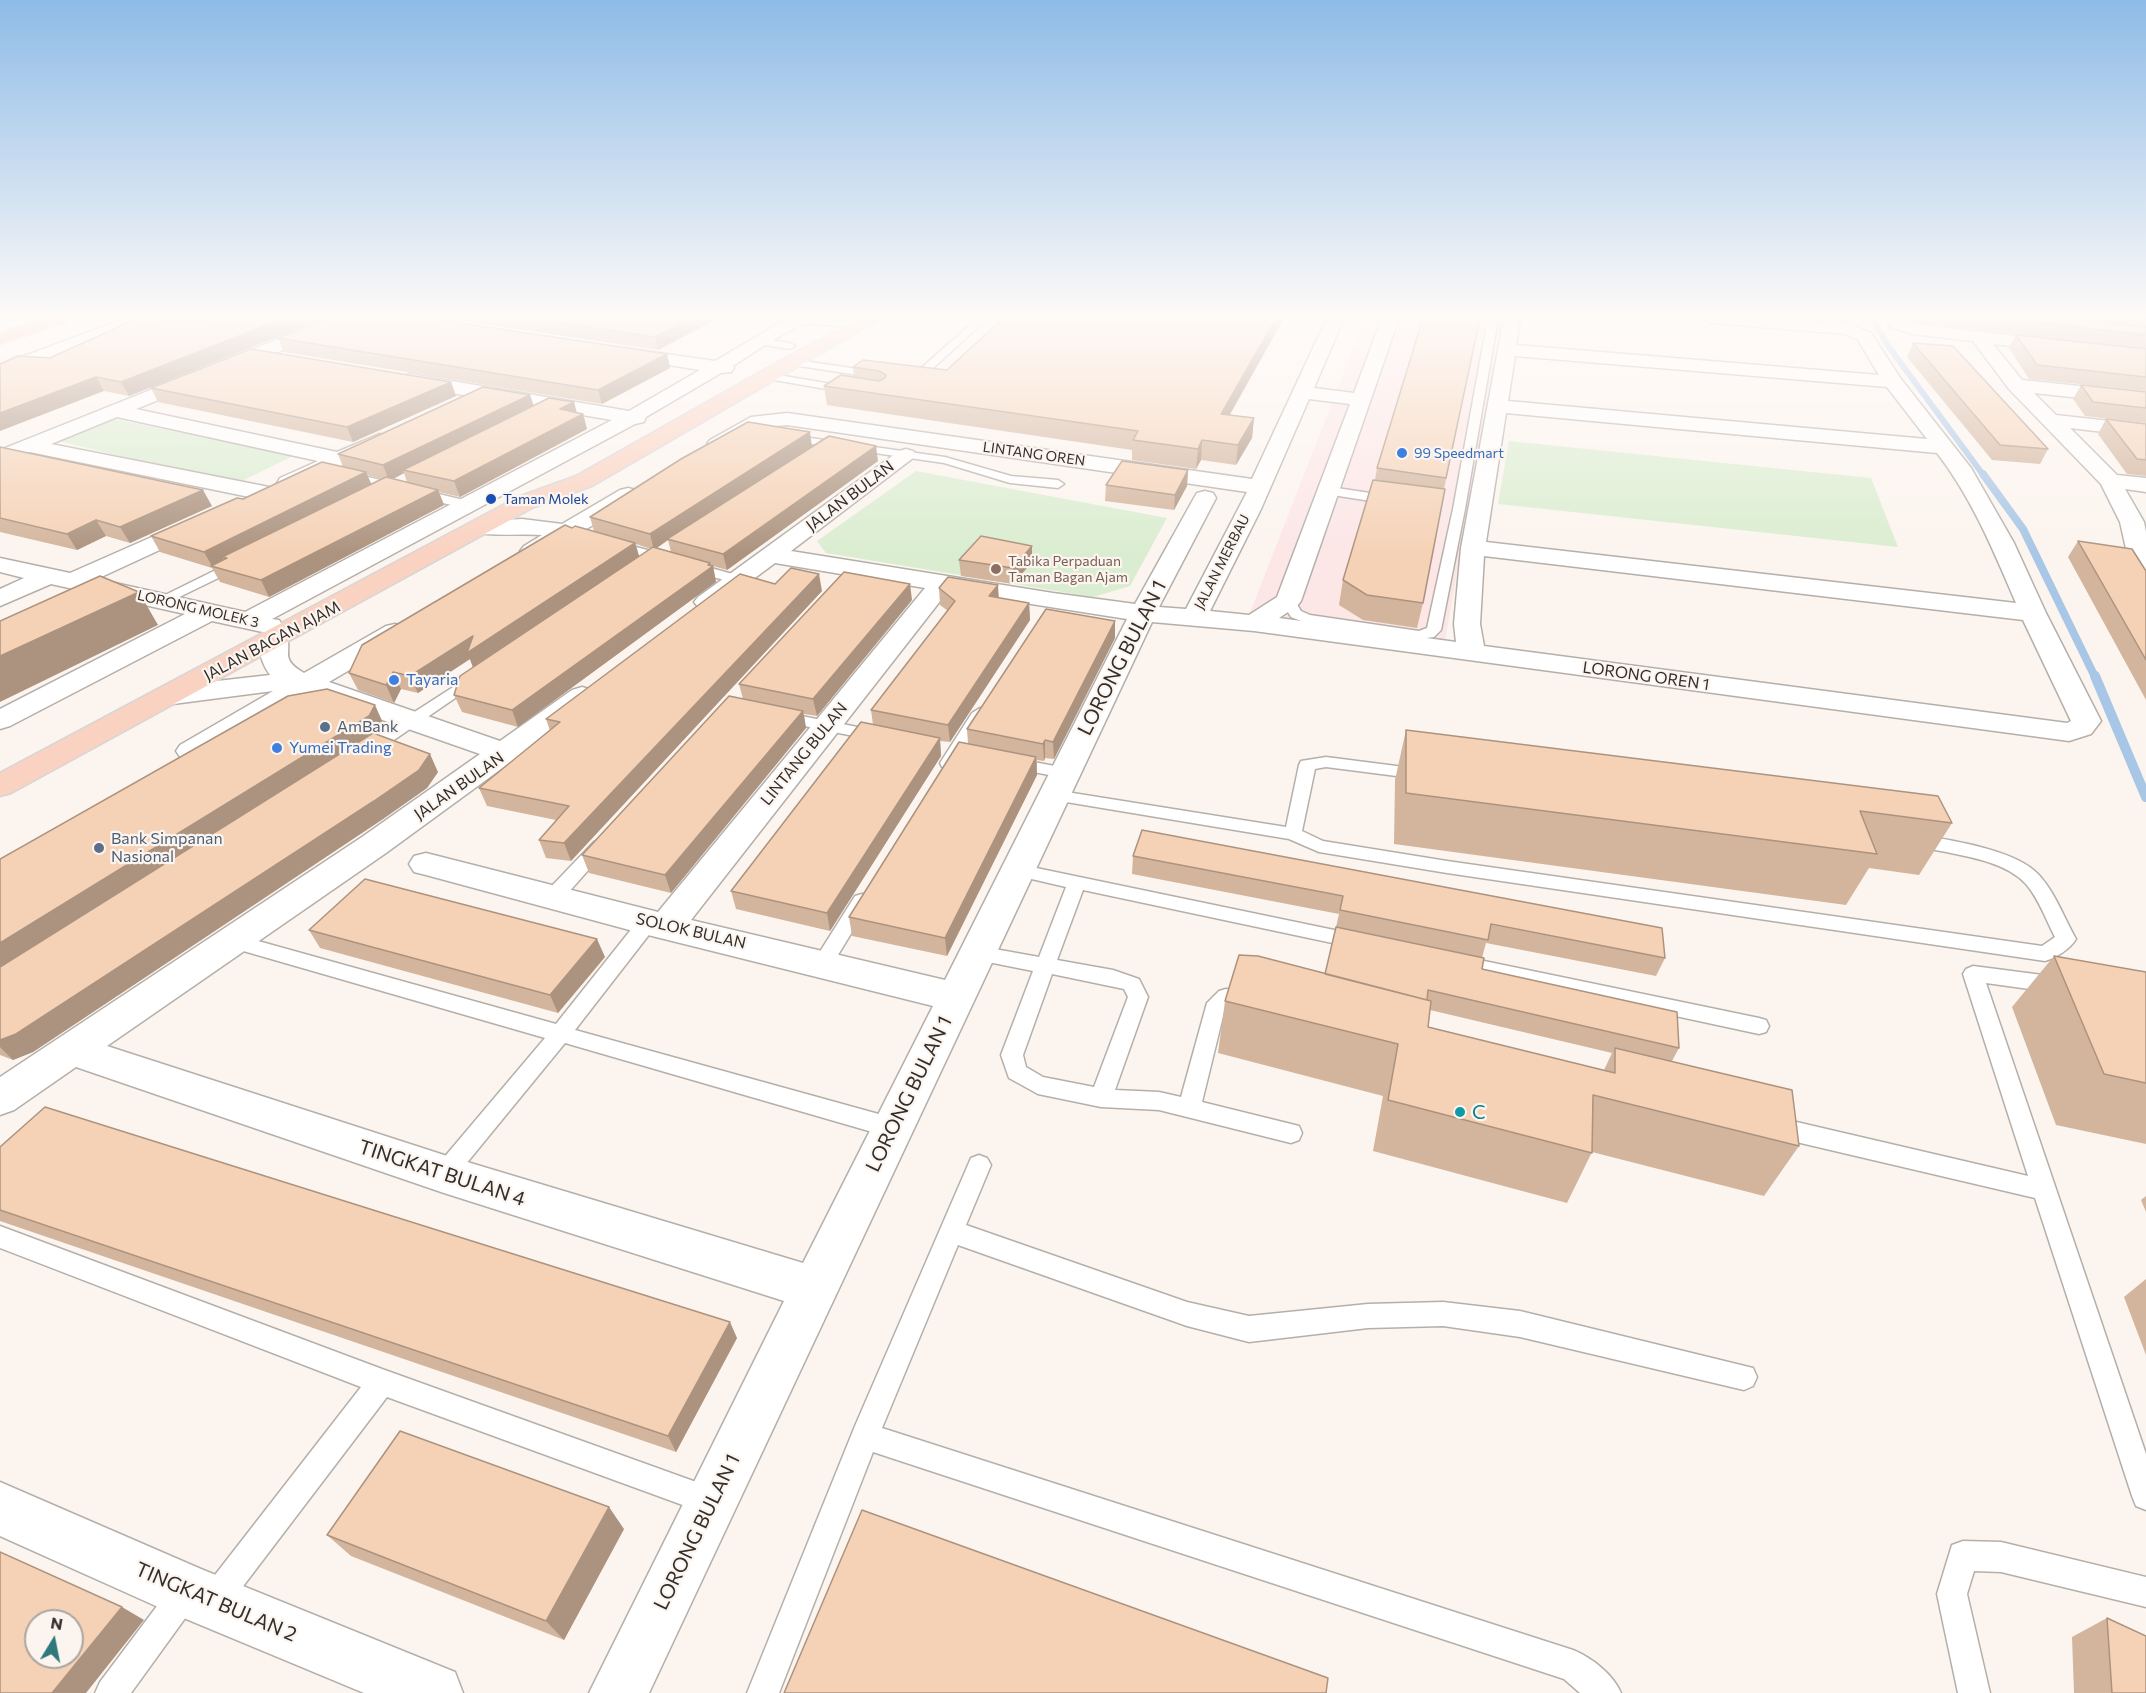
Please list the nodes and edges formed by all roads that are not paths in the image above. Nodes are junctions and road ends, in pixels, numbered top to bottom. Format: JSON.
{"nodes":[{"id":1,"x":150,"y":397,"type":"edge"},
{"id":2,"x":477,"y":397,"type":"edge"},
{"id":3,"x":512,"y":397,"type":"edge"},
{"id":4,"x":667,"y":397,"type":"edge"},
{"id":5,"x":699,"y":397,"type":"edge"},
{"id":6,"x":730,"y":397,"type":"edge"},
{"id":7,"x":1301,"y":397,"type":"edge"},
{"id":8,"x":1340,"y":397,"type":"edge"},
{"id":9,"x":1363,"y":397,"type":"edge"},
{"id":10,"x":1474,"y":397,"type":"edge"},
{"id":11,"x":1498,"y":397,"type":"edge"},
{"id":12,"x":1905,"y":397,"type":"edge"},
{"id":13,"x":2027,"y":397,"type":"edge"},
{"id":14,"x":2127,"y":397,"type":"edge"},
{"id":15,"x":2146,"y":399,"type":"edge"},
{"id":16,"x":1362,"y":400,"type":"junction"},
{"id":17,"x":557,"y":404,"type":"junction"},
{"id":18,"x":1496,"y":406,"type":"junction"},
{"id":19,"x":454,"y":407,"type":"edge"},
{"id":20,"x":115,"y":411,"type":"junction"},
{"id":21,"x":540,"y":413,"type":"edge"},
{"id":22,"x":632,"y":417,"type":"junction"},
{"id":23,"x":2049,"y":420,"type":"junction"},
{"id":24,"x":656,"y":421,"type":"junction"},
{"id":25,"x":402,"y":430,"type":"edge"},
{"id":26,"x":740,"y":430,"type":"junction"},
{"id":27,"x":2146,"y":430,"type":"edge"},
{"id":28,"x":830,"y":444,"type":"junction"},
{"id":29,"x":29,"y":446,"type":"junction"},
{"id":30,"x":1944,"y":447,"type":"junction"},
{"id":31,"x":699,"y":454,"type":"edge"},
{"id":32,"x":906,"y":455,"type":"junction"},
{"id":33,"x":811,"y":456,"type":"edge"},
{"id":34,"x":0,"y":457,"type":"edge"},
{"id":35,"x":340,"y":459,"type":"junction"},
{"id":36,"x":317,"y":469,"type":"junction"},
{"id":37,"x":413,"y":476,"type":"edge"},
{"id":38,"x":2110,"y":481,"type":"junction"},
{"id":39,"x":647,"y":484,"type":"edge"},
{"id":40,"x":1058,"y":484,"type":"dead end"},
{"id":41,"x":2146,"y":485,"type":"edge"},
{"id":42,"x":391,"y":487,"type":"junction"},
{"id":43,"x":1259,"y":487,"type":"junction"},
{"id":44,"x":1330,"y":491,"type":"junction"},
{"id":45,"x":264,"y":493,"type":"junction"},
{"id":46,"x":372,"y":496,"type":"edge"},
{"id":47,"x":535,"y":498,"type":"junction"},
{"id":48,"x":1205,"y":498,"type":"dead end"},
{"id":49,"x":1400,"y":501,"type":"edge"},
{"id":50,"x":468,"y":505,"type":"junction"},
{"id":51,"x":233,"y":508,"type":"edge"},
{"id":52,"x":211,"y":518,"type":"edge"},
{"id":53,"x":2139,"y":523,"type":"edge"},
{"id":54,"x":481,"y":527,"type":"junction"},
{"id":55,"x":584,"y":536,"type":"junction"},
{"id":56,"x":674,"y":544,"type":"edge"},
{"id":57,"x":1473,"y":548,"type":"junction"},
{"id":58,"x":771,"y":555,"type":"junction"},
{"id":59,"x":655,"y":557,"type":"junction"},
{"id":60,"x":243,"y":560,"type":"edge"},
{"id":61,"x":513,"y":562,"type":"edge"},
{"id":62,"x":0,"y":565,"type":"edge"},
{"id":63,"x":2144,"y":566,"type":"edge"},
{"id":64,"x":636,"y":570,"type":"edge"},
{"id":65,"x":48,"y":576,"type":"junction"},
{"id":66,"x":738,"y":580,"type":"junction"},
{"id":67,"x":73,"y":581,"type":"junction"},
{"id":68,"x":942,"y":583,"type":"junction"},
{"id":69,"x":0,"y":598,"type":"edge"},
{"id":70,"x":162,"y":600,"type":"junction"},
{"id":71,"x":1288,"y":601,"type":"junction"},
{"id":72,"x":211,"y":611,"type":"junction"},
{"id":73,"x":1143,"y":613,"type":"junction"},
{"id":74,"x":692,"y":614,"type":"edge"},
{"id":75,"x":2032,"y":614,"type":"junction"},
{"id":76,"x":420,"y":617,"type":"edge"},
{"id":77,"x":1194,"y":618,"type":"junction"},
{"id":78,"x":250,"y":620,"type":"junction"},
{"id":79,"x":1254,"y":624,"type":"junction"},
{"id":80,"x":283,"y":636,"type":"junction"},
{"id":81,"x":1471,"y":652,"type":"junction"},
{"id":82,"x":490,"y":668,"type":"edge"},
{"id":83,"x":302,"y":683,"type":"junction"},
{"id":84,"x":599,"y":684,"type":"edge"},
{"id":85,"x":173,"y":695,"type":"junction"},
{"id":86,"x":988,"y":701,"type":"edge"},
{"id":87,"x":760,"y":712,"type":"edge"},
{"id":88,"x":0,"y":720,"type":"edge"},
{"id":89,"x":413,"y":720,"type":"junction"},
{"id":90,"x":826,"y":726,"type":"junction"},
{"id":91,"x":896,"y":740,"type":"edge"},
{"id":92,"x":949,"y":750,"type":"junction"},
{"id":93,"x":506,"y":753,"type":"junction"},
{"id":94,"x":977,"y":756,"type":"edge"},
{"id":95,"x":352,"y":759,"type":"edge"},
{"id":96,"x":999,"y":760,"type":"edge"},
{"id":97,"x":164,"y":766,"type":"edge"},
{"id":98,"x":1432,"y":776,"type":"edge"},
{"id":99,"x":936,"y":782,"type":"edge"},
{"id":100,"x":1059,"y":784,"type":"junction"},
{"id":101,"x":0,"y":786,"type":"edge"},
{"id":102,"x":1293,"y":834,"type":"junction"},
{"id":103,"x":609,"y":836,"type":"edge"},
{"id":104,"x":1904,"y":839,"type":"edge"},
{"id":105,"x":426,"y":864,"type":"dead end"},
{"id":106,"x":1017,"y":870,"type":"junction"},
{"id":107,"x":1077,"y":881,"type":"junction"},
{"id":108,"x":873,"y":882,"type":"edge"},
{"id":109,"x":553,"y":897,"type":"junction"},
{"id":110,"x":658,"y":923,"type":"junction"},
{"id":111,"x":233,"y":941,"type":"junction"},
{"id":112,"x":1378,"y":945,"type":"edge"},
{"id":113,"x":978,"y":952,"type":"junction"},
{"id":114,"x":1447,"y":960,"type":"edge"},
{"id":115,"x":823,"y":963,"type":"junction"},
{"id":116,"x":1045,"y":966,"type":"junction"},
{"id":117,"x":2077,"y":988,"type":"edge"},
{"id":118,"x":956,"y":997,"type":"junction"},
{"id":119,"x":1273,"y":1004,"type":"edge"},
{"id":120,"x":1759,"y":1026,"type":"dead end"},
{"id":121,"x":560,"y":1034,"type":"junction"},
{"id":122,"x":72,"y":1050,"type":"junction"},
{"id":123,"x":0,"y":1098,"type":"edge"},
{"id":124,"x":1101,"y":1098,"type":"junction"},
{"id":125,"x":1189,"y":1108,"type":"junction"},
{"id":126,"x":1753,"y":1122,"type":"edge"},
{"id":127,"x":893,"y":1128,"type":"junction"},
{"id":128,"x":1291,"y":1133,"type":"dead end"},
{"id":129,"x":979,"y":1165,"type":"dead end"},
{"id":130,"x":444,"y":1174,"type":"junction"},
{"id":131,"x":2045,"y":1190,"type":"junction"},
{"id":132,"x":951,"y":1231,"type":"junction"},
{"id":133,"x":0,"y":1237,"type":"edge"},
{"id":134,"x":815,"y":1289,"type":"junction"},
{"id":135,"x":1744,"y":1377,"type":"dead end"},
{"id":136,"x":382,"y":1382,"type":"junction"},
{"id":137,"x":865,"y":1436,"type":"junction"},
{"id":138,"x":2146,"y":1496,"type":"edge"},
{"id":139,"x":711,"y":1502,"type":"junction"},
{"id":140,"x":0,"y":1509,"type":"edge"},
{"id":141,"x":2146,"y":1592,"type":"edge"},
{"id":142,"x":200,"y":1596,"type":"junction"},
{"id":143,"x":111,"y":1693,"type":"edge"},
{"id":144,"x":434,"y":1693,"type":"edge"},
{"id":145,"x":618,"y":1693,"type":"edge"},
{"id":146,"x":763,"y":1693,"type":"edge"},
{"id":147,"x":1605,"y":1693,"type":"edge"},
{"id":148,"x":1974,"y":1693,"type":"edge"}],
"edges":[{"from":1,"to":20,"type":"street"},
{"from":2,"to":19,"type":"street"},
{"from":3,"to":17,"type":"street"},
{"from":4,"to":22,"type":"street"},
{"from":5,"to":24,"type":"main road","name":"JALAN BAGAN AJAM"},
{"from":6,"to":47,"type":"main road","name":"JALAN BAGAN AJAM"},
{"from":7,"to":43,"type":"street","name":"JALAN MERBAU"},
{"from":8,"to":16,"type":"street"},
{"from":9,"to":16,"type":"street"},
{"from":10,"to":71,"type":"lane"},
{"from":11,"to":18,"type":"street"},
{"from":12,"to":30,"type":"street"},
{"from":13,"to":23,"type":"street"},
{"from":14,"to":15,"type":"street"},
{"from":16,"to":44,"type":"street"},
{"from":17,"to":21,"type":"lane"},
{"from":17,"to":22,"type":"street"},
{"from":18,"to":30,"type":"street"},
{"from":18,"to":57,"type":"street"},
{"from":20,"to":29,"type":"street"},
{"from":20,"to":35,"type":"street"},
{"from":22,"to":24,"type":"street"},
{"from":22,"to":50,"type":"street"},
{"from":23,"to":27,"type":"street"},
{"from":23,"to":38,"type":"street"},
{"from":24,"to":47,"type":"main road","name":"JALAN BAGAN AJAM"},
{"from":25,"to":35,"type":"street"},
{"from":26,"to":28,"type":"lane"},
{"from":26,"to":31,"type":"street","name":"LINTANG OREN"},
{"from":26,"to":43,"type":"street","name":"LINTANG OREN"},
{"from":28,"to":32,"type":"lane"},
{"from":28,"to":33,"type":"lane"},
{"from":29,"to":34,"type":"street"},
{"from":29,"to":45,"type":"street"},
{"from":30,"to":75,"type":"street"},
{"from":32,"to":40,"type":"lane"},
{"from":32,"to":58,"type":"street","name":"JALAN BULAN"},
{"from":35,"to":36,"type":"street"},
{"from":36,"to":42,"type":"lane"},
{"from":36,"to":45,"type":"street"},
{"from":37,"to":42,"type":"lane"},
{"from":38,"to":41,"type":"street"},
{"from":38,"to":53,"type":"street"},
{"from":39,"to":55,"type":"street"},
{"from":42,"to":46,"type":"lane"},
{"from":42,"to":50,"type":"lane"},
{"from":43,"to":77,"type":"street","name":"JALAN MERBAU"},
{"from":44,"to":49,"type":"lane"},
{"from":44,"to":71,"type":"street"},
{"from":45,"to":51,"type":"street"},
{"from":47,"to":54,"type":"main road","name":"JALAN BAGAN AJAM"},
{"from":47,"to":55,"type":"street"},
{"from":48,"to":73,"type":"street","name":"LORONG BULAN 1"},
{"from":50,"to":78,"type":"street"},
{"from":52,"to":67,"type":"street"},
{"from":53,"to":63,"type":"street"},
{"from":54,"to":55,"type":"street"},
{"from":54,"to":80,"type":"main road","name":"JALAN BAGAN AJAM"},
{"from":55,"to":59,"type":"lane"},
{"from":55,"to":61,"type":"street"},
{"from":56,"to":59,"type":"lane"},
{"from":57,"to":75,"type":"street"},
{"from":57,"to":81,"type":"street"},
{"from":58,"to":66,"type":"street","name":"JALAN BULAN"},
{"from":58,"to":68,"type":"street"},
{"from":59,"to":64,"type":"lane"},
{"from":59,"to":66,"type":"lane"},
{"from":60,"to":70,"type":"lane"},
{"from":62,"to":65,"type":"street","name":"LORONG MOLEK 3"},
{"from":65,"to":67,"type":"street","name":"LORONG MOLEK 3"},
{"from":65,"to":69,"type":"street"},
{"from":66,"to":74,"type":"street","name":"JALAN BULAN"},
{"from":67,"to":70,"type":"street","name":"LORONG MOLEK 3"},
{"from":68,"to":73,"type":"street"},
{"from":68,"to":90,"type":"street","name":"LINTANG BULAN"},
{"from":70,"to":72,"type":"street","name":"LORONG MOLEK 3"},
{"from":71,"to":79,"type":"street"},
{"from":72,"to":78,"type":"street","name":"LORONG MOLEK 3"},
{"from":72,"to":88,"type":"street"},
{"from":73,"to":77,"type":"street"},
{"from":73,"to":100,"type":"street","name":"LORONG BULAN 1"},
{"from":75,"to":81,"type":"street","name":"LORONG OREN 1"},
{"from":76,"to":83,"type":"street"},
{"from":77,"to":79,"type":"street","name":"JALAN MERBAU"},
{"from":78,"to":80,"type":"street","name":"LORONG MOLEK 3"},
{"from":79,"to":81,"type":"street","name":"JALAN MERBAU"},
{"from":80,"to":83,"type":"street"},
{"from":80,"to":85,"type":"main road","name":"JALAN BAGAN AJAM"},
{"from":82,"to":89,"type":"lane"},
{"from":83,"to":85,"type":"street"},
{"from":83,"to":89,"type":"street"},
{"from":83,"to":97,"type":"street"},
{"from":84,"to":93,"type":"street","name":"JALAN BULAN"},
{"from":85,"to":101,"type":"main road","name":"JALAN BAGAN AJAM"},
{"from":86,"to":92,"type":"lane"},
{"from":87,"to":90,"type":"lane"},
{"from":89,"to":93,"type":"street"},
{"from":89,"to":95,"type":"lane"},
{"from":90,"to":91,"type":"lane"},
{"from":90,"to":110,"type":"street","name":"LINTANG BULAN"},
{"from":92,"to":94,"type":"lane"},
{"from":92,"to":99,"type":"lane"},
{"from":93,"to":111,"type":"street","name":"JALAN BULAN"},
{"from":96,"to":100,"type":"lane"},
{"from":98,"to":102,"type":"lane"},
{"from":100,"to":102,"type":"lane"},
{"from":100,"to":106,"type":"street","name":"LORONG BULAN 1"},
{"from":102,"to":104,"type":"lane"},
{"from":103,"to":109,"type":"lane"},
{"from":105,"to":109,"type":"street","name":"SOLOK BULAN"},
{"from":106,"to":107,"type":"lane"},
{"from":106,"to":113,"type":"street","name":"LORONG BULAN 1"},
{"from":107,"to":112,"type":"lane"},
{"from":107,"to":116,"type":"lane"},
{"from":108,"to":115,"type":"lane"},
{"from":109,"to":110,"type":"street","name":"SOLOK BULAN"},
{"from":110,"to":115,"type":"street","name":"SOLOK BULAN"},
{"from":110,"to":121,"type":"lane"},
{"from":111,"to":121,"type":"lane"},
{"from":111,"to":122,"type":"street","name":"JALAN BULAN"},
{"from":113,"to":116,"type":"lane"},
{"from":113,"to":118,"type":"street","name":"LORONG BULAN 1"},
{"from":114,"to":120,"type":"lane"},
{"from":115,"to":118,"type":"street","name":"SOLOK BULAN"},
{"from":116,"to":124,"type":"lane"},
{"from":116,"to":124,"type":"lane"},
{"from":117,"to":131,"type":"lane"},
{"from":118,"to":127,"type":"street","name":"LORONG BULAN 1"},
{"from":119,"to":125,"type":"lane"},
{"from":121,"to":127,"type":"lane"},
{"from":121,"to":130,"type":"lane"},
{"from":122,"to":123,"type":"street","name":"JALAN BULAN"},
{"from":122,"to":130,"type":"street","name":"TINGKAT BULAN 4"},
{"from":124,"to":125,"type":"lane"},
{"from":125,"to":128,"type":"lane"},
{"from":126,"to":131,"type":"lane"},
{"from":127,"to":134,"type":"street","name":"LORONG BULAN 1"},
{"from":129,"to":132,"type":"lane"},
{"from":130,"to":134,"type":"street","name":"TINGKAT BULAN 4"},
{"from":131,"to":138,"type":"lane"},
{"from":132,"to":135,"type":"lane"},
{"from":132,"to":137,"type":"lane"},
{"from":133,"to":136,"type":"lane"},
{"from":134,"to":139,"type":"street","name":"LORONG BULAN 1"},
{"from":136,"to":139,"type":"lane"},
{"from":136,"to":142,"type":"lane"},
{"from":137,"to":146,"type":"lane"},
{"from":137,"to":147,"type":"lane"},
{"from":139,"to":145,"type":"street","name":"LORONG BULAN 1"},
{"from":140,"to":142,"type":"street","name":"TINGKAT BULAN 2"},
{"from":141,"to":148,"type":"lane"},
{"from":142,"to":143,"type":"lane"},
{"from":142,"to":144,"type":"street","name":"TINGKAT BULAN 2"}]}
